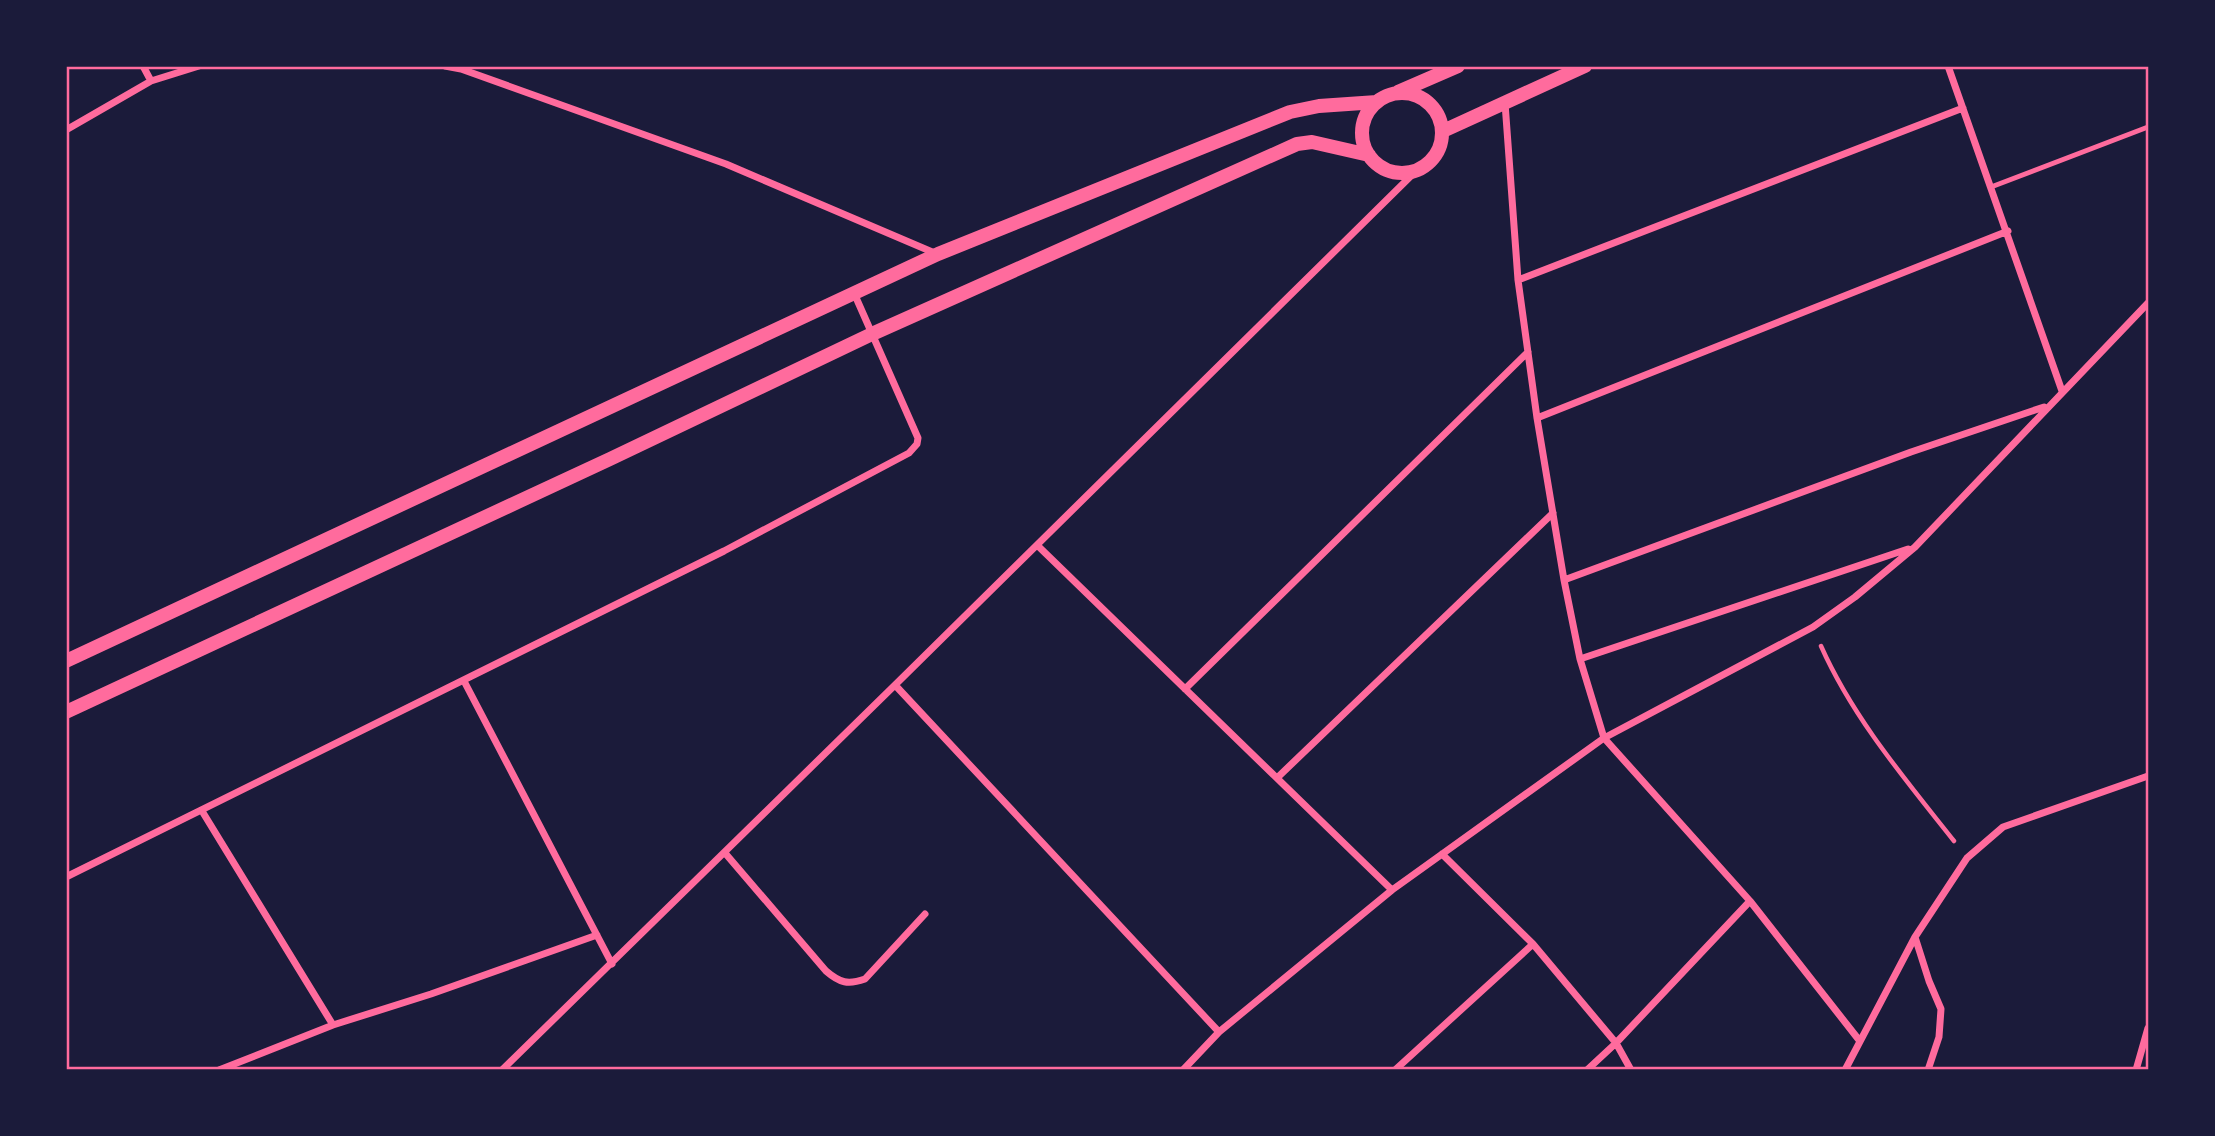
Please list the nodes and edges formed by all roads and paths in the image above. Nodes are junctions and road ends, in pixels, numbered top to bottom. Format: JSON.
{"nodes":[{"id":1,"x":143,"y":66,"type":"edge"},
{"id":2,"x":199,"y":66,"type":"edge"},
{"id":3,"x":445,"y":66,"type":"edge"},
{"id":4,"x":1458,"y":66,"type":"edge"},
{"id":5,"x":1585,"y":66,"type":"edge"},
{"id":6,"x":1948,"y":66,"type":"edge"},
{"id":7,"x":460,"y":68,"type":"edge"},
{"id":8,"x":151,"y":81,"type":"junction"},
{"id":9,"x":1396,"y":93,"type":"junction"},
{"id":10,"x":1377,"y":102,"type":"junction"},
{"id":11,"x":1505,"y":103,"type":"junction"},
{"id":12,"x":1963,"y":108,"type":"junction"},
{"id":13,"x":2148,"y":127,"type":"edge"},
{"id":14,"x":66,"y":130,"type":"edge"},
{"id":15,"x":1443,"y":131,"type":"junction"},
{"id":16,"x":1369,"y":155,"type":"junction"},
{"id":17,"x":1416,"y":171,"type":"junction"},
{"id":18,"x":1991,"y":187,"type":"junction"},
{"id":19,"x":2008,"y":231,"type":"junction"},
{"id":20,"x":938,"y":254,"type":"junction"},
{"id":21,"x":1518,"y":280,"type":"junction"},
{"id":22,"x":854,"y":292,"type":"junction"},
{"id":23,"x":2148,"y":303,"type":"edge"},
{"id":24,"x":872,"y":334,"type":"junction"},
{"id":25,"x":1528,"y":352,"type":"junction"},
{"id":26,"x":2062,"y":391,"type":"junction"},
{"id":27,"x":2048,"y":405,"type":"junction"},
{"id":28,"x":1537,"y":418,"type":"junction"},
{"id":29,"x":1552,"y":513,"type":"junction"},
{"id":30,"x":1037,"y":545,"type":"junction"},
{"id":31,"x":1915,"y":547,"type":"junction"},
{"id":32,"x":1564,"y":580,"type":"junction"},
{"id":33,"x":1813,"y":627,"type":"junction"},
{"id":34,"x":1580,"y":659,"type":"junction"},
{"id":35,"x":66,"y":661,"type":"edge"},
{"id":36,"x":464,"y":681,"type":"junction"},
{"id":37,"x":895,"y":685,"type":"junction"},
{"id":38,"x":1185,"y":689,"type":"junction"},
{"id":39,"x":66,"y":712,"type":"edge"},
{"id":40,"x":1604,"y":738,"type":"junction"},
{"id":41,"x":2148,"y":776,"type":"edge"},
{"id":42,"x":1277,"y":778,"type":"junction"},
{"id":43,"x":202,"y":811,"type":"junction"},
{"id":44,"x":725,"y":853,"type":"junction"},
{"id":45,"x":1441,"y":854,"type":"junction"},
{"id":46,"x":1967,"y":858,"type":"junction"},
{"id":47,"x":66,"y":877,"type":"edge"},
{"id":48,"x":1392,"y":890,"type":"junction"},
{"id":49,"x":1751,"y":901,"type":"junction"},
{"id":50,"x":925,"y":914,"type":"dead end"},
{"id":51,"x":597,"y":935,"type":"junction"},
{"id":52,"x":1915,"y":936,"type":"junction"},
{"id":53,"x":1533,"y":944,"type":"junction"},
{"id":54,"x":612,"y":964,"type":"junction"},
{"id":55,"x":333,"y":1025,"type":"junction"},
{"id":56,"x":2148,"y":1028,"type":"edge"},
{"id":57,"x":1219,"y":1032,"type":"junction"},
{"id":58,"x":1860,"y":1040,"type":"junction"},
{"id":59,"x":1616,"y":1043,"type":"junction"},
{"id":60,"x":219,"y":1069,"type":"edge"},
{"id":61,"x":502,"y":1069,"type":"edge"},
{"id":62,"x":1183,"y":1069,"type":"edge"},
{"id":63,"x":1395,"y":1069,"type":"edge"},
{"id":64,"x":1587,"y":1069,"type":"edge"},
{"id":65,"x":1631,"y":1069,"type":"edge"},
{"id":66,"x":1845,"y":1069,"type":"edge"},
{"id":67,"x":1928,"y":1069,"type":"edge"},
{"id":68,"x":2136,"y":1069,"type":"edge"}],
"edges":[{"from":1,"to":8,"type":"street"},
{"from":2,"to":8,"type":"street"},
{"from":3,"to":7,"type":"street"},
{"from":4,"to":9,"type":"main road"},
{"from":5,"to":11,"type":"main road"},
{"from":6,"to":12,"type":"street"},
{"from":7,"to":20,"type":"street"},
{"from":8,"to":14,"type":"street"},
{"from":9,"to":10,"type":"main road"},
{"from":9,"to":15,"type":"main road"},
{"from":10,"to":16,"type":"main road"},
{"from":10,"to":20,"type":"main road"},
{"from":11,"to":15,"type":"main road"},
{"from":11,"to":21,"type":"street"},
{"from":12,"to":18,"type":"street"},
{"from":12,"to":21,"type":"street"},
{"from":13,"to":18,"type":"lane"},
{"from":15,"to":17,"type":"main road"},
{"from":16,"to":17,"type":"main road"},
{"from":16,"to":24,"type":"main road"},
{"from":17,"to":30,"type":"street"},
{"from":18,"to":19,"type":"street"},
{"from":19,"to":26,"type":"street"},
{"from":19,"to":28,"type":"street"},
{"from":20,"to":22,"type":"main road"},
{"from":21,"to":25,"type":"street"},
{"from":22,"to":24,"type":"street"},
{"from":22,"to":35,"type":"main road"},
{"from":23,"to":26,"type":"street"},
{"from":24,"to":36,"type":"street"},
{"from":24,"to":39,"type":"main road"},
{"from":25,"to":28,"type":"street"},
{"from":25,"to":38,"type":"street"},
{"from":26,"to":27,"type":"street"},
{"from":27,"to":31,"type":"street"},
{"from":27,"to":32,"type":"street"},
{"from":28,"to":29,"type":"street"},
{"from":29,"to":32,"type":"street"},
{"from":29,"to":42,"type":"street"},
{"from":30,"to":37,"type":"street"},
{"from":30,"to":38,"type":"street"},
{"from":31,"to":33,"type":"street"},
{"from":31,"to":34,"type":"street"},
{"from":32,"to":34,"type":"street"},
{"from":33,"to":40,"type":"street"},
{"from":33,"to":46,"type":"path"},
{"from":34,"to":40,"type":"street"},
{"from":36,"to":43,"type":"street"},
{"from":36,"to":51,"type":"street"},
{"from":37,"to":44,"type":"street"},
{"from":37,"to":57,"type":"street"},
{"from":38,"to":42,"type":"street"},
{"from":40,"to":45,"type":"street"},
{"from":40,"to":49,"type":"street"},
{"from":41,"to":46,"type":"street"},
{"from":42,"to":48,"type":"street"},
{"from":43,"to":47,"type":"street"},
{"from":43,"to":55,"type":"street"},
{"from":44,"to":50,"type":"street"},
{"from":44,"to":54,"type":"street"},
{"from":45,"to":48,"type":"street"},
{"from":45,"to":53,"type":"street"},
{"from":46,"to":52,"type":"street"},
{"from":48,"to":57,"type":"street"},
{"from":49,"to":58,"type":"street"},
{"from":49,"to":59,"type":"street"},
{"from":51,"to":54,"type":"street"},
{"from":51,"to":55,"type":"street"},
{"from":52,"to":58,"type":"street"},
{"from":52,"to":67,"type":"street"},
{"from":53,"to":59,"type":"street"},
{"from":53,"to":63,"type":"street"},
{"from":54,"to":61,"type":"street"},
{"from":55,"to":60,"type":"street"},
{"from":56,"to":68,"type":"street"},
{"from":57,"to":62,"type":"street"},
{"from":58,"to":66,"type":"street"},
{"from":59,"to":64,"type":"street"},
{"from":59,"to":65,"type":"street"}]}
